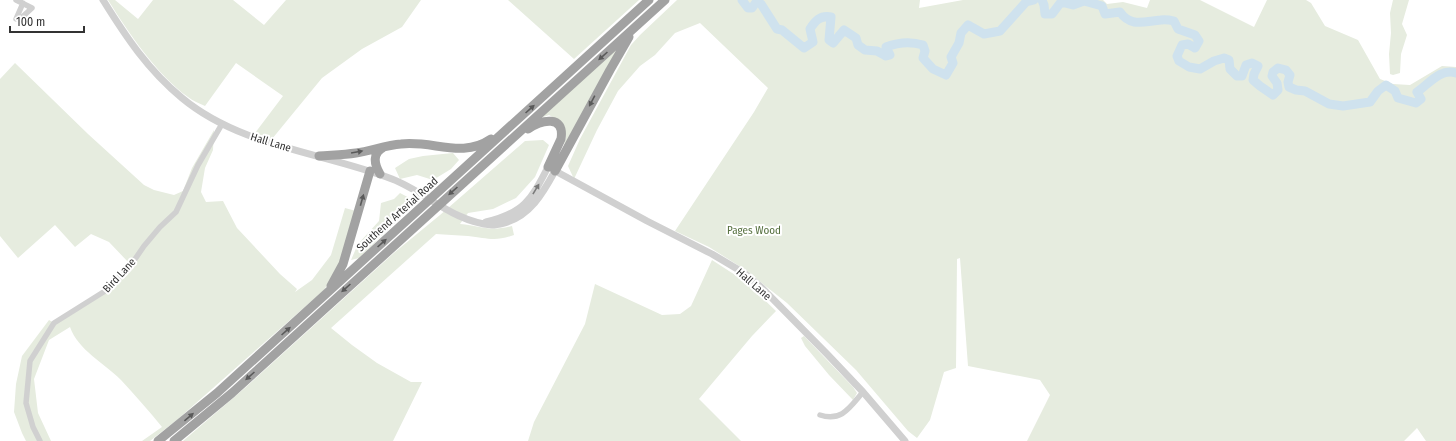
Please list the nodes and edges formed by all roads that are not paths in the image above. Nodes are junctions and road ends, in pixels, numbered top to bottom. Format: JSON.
{"nodes":[{"id":1,"x":16,"y":0,"type":"edge"},
{"id":2,"x":103,"y":0,"type":"edge"},
{"id":3,"x":649,"y":0,"type":"edge"},
{"id":4,"x":664,"y":0,"type":"edge"},
{"id":5,"x":23,"y":3,"type":"dead end"},
{"id":6,"x":642,"y":21,"type":"junction"},
{"id":7,"x":516,"y":121,"type":"junction"},
{"id":8,"x":222,"y":124,"type":"junction"},
{"id":9,"x":387,"y":146,"type":"junction"},
{"id":10,"x":318,"y":156,"type":"junction"},
{"id":11,"x":481,"y":165,"type":"junction"},
{"id":12,"x":552,"y":169,"type":"junction"},
{"id":13,"x":370,"y":171,"type":"junction"},
{"id":14,"x":380,"y":174,"type":"junction"},
{"id":15,"x":565,"y":176,"type":"junction"},
{"id":16,"x":548,"y":184,"type":"junction"},
{"id":17,"x":482,"y":222,"type":"junction"},
{"id":18,"x":324,"y":297,"type":"junction"},
{"id":19,"x":864,"y":392,"type":"junction"},
{"id":20,"x":820,"y":415,"type":"dead end"},
{"id":21,"x":40,"y":441,"type":"edge"},
{"id":22,"x":158,"y":441,"type":"edge"},
{"id":23,"x":174,"y":441,"type":"edge"},
{"id":24,"x":905,"y":441,"type":"edge"}],
"edges":[{"from":1,"to":5,"type":"street"},
{"from":2,"to":8,"type":"street","name":"Hall Lane"},
{"from":7,"to":3,"type":"highway","name":"Southend Arterial Road","one_way":true},
{"from":4,"to":6,"type":"highway","name":"Southend Arterial Road"},
{"from":6,"to":11,"type":"highway","name":"Southend Arterial Road","one_way":true},
{"from":6,"to":12,"type":"highway","one_way":true},
{"from":7,"to":9,"type":"highway"},
{"from":18,"to":7,"type":"highway","name":"Southend Arterial Road","one_way":true},
{"from":8,"to":10,"type":"street","name":"Hall Lane"},
{"from":8,"to":21,"type":"street","name":"Bird Lane"},
{"from":10,"to":9,"type":"highway","one_way":true},
{"from":9,"to":14,"type":"highway"},
{"from":10,"to":13,"type":"street","name":"Hall Lane"},
{"from":11,"to":12,"type":"highway"},
{"from":11,"to":23,"type":"highway","name":"Southend Arterial Road","one_way":true},
{"from":12,"to":15,"type":"street","name":"Hall Lane"},
{"from":12,"to":16,"type":"street","name":"Hall Lane"},
{"from":17,"to":12,"type":"street","name":"Hall Lane","one_way":true},
{"from":13,"to":14,"type":"street","name":"Hall Lane"},
{"from":18,"to":13,"type":"highway","one_way":true},
{"from":14,"to":17,"type":"street","name":"Hall Lane"},
{"from":15,"to":16,"type":"street","name":"Hall Lane"},
{"from":15,"to":19,"type":"street","name":"Hall Lane"},
{"from":16,"to":17,"type":"street","name":"Hall Lane"},
{"from":22,"to":18,"type":"highway","name":"Southend Arterial Road","one_way":true},
{"from":19,"to":20,"type":"street"},
{"from":19,"to":24,"type":"street","name":"Hall Lane"}]}
